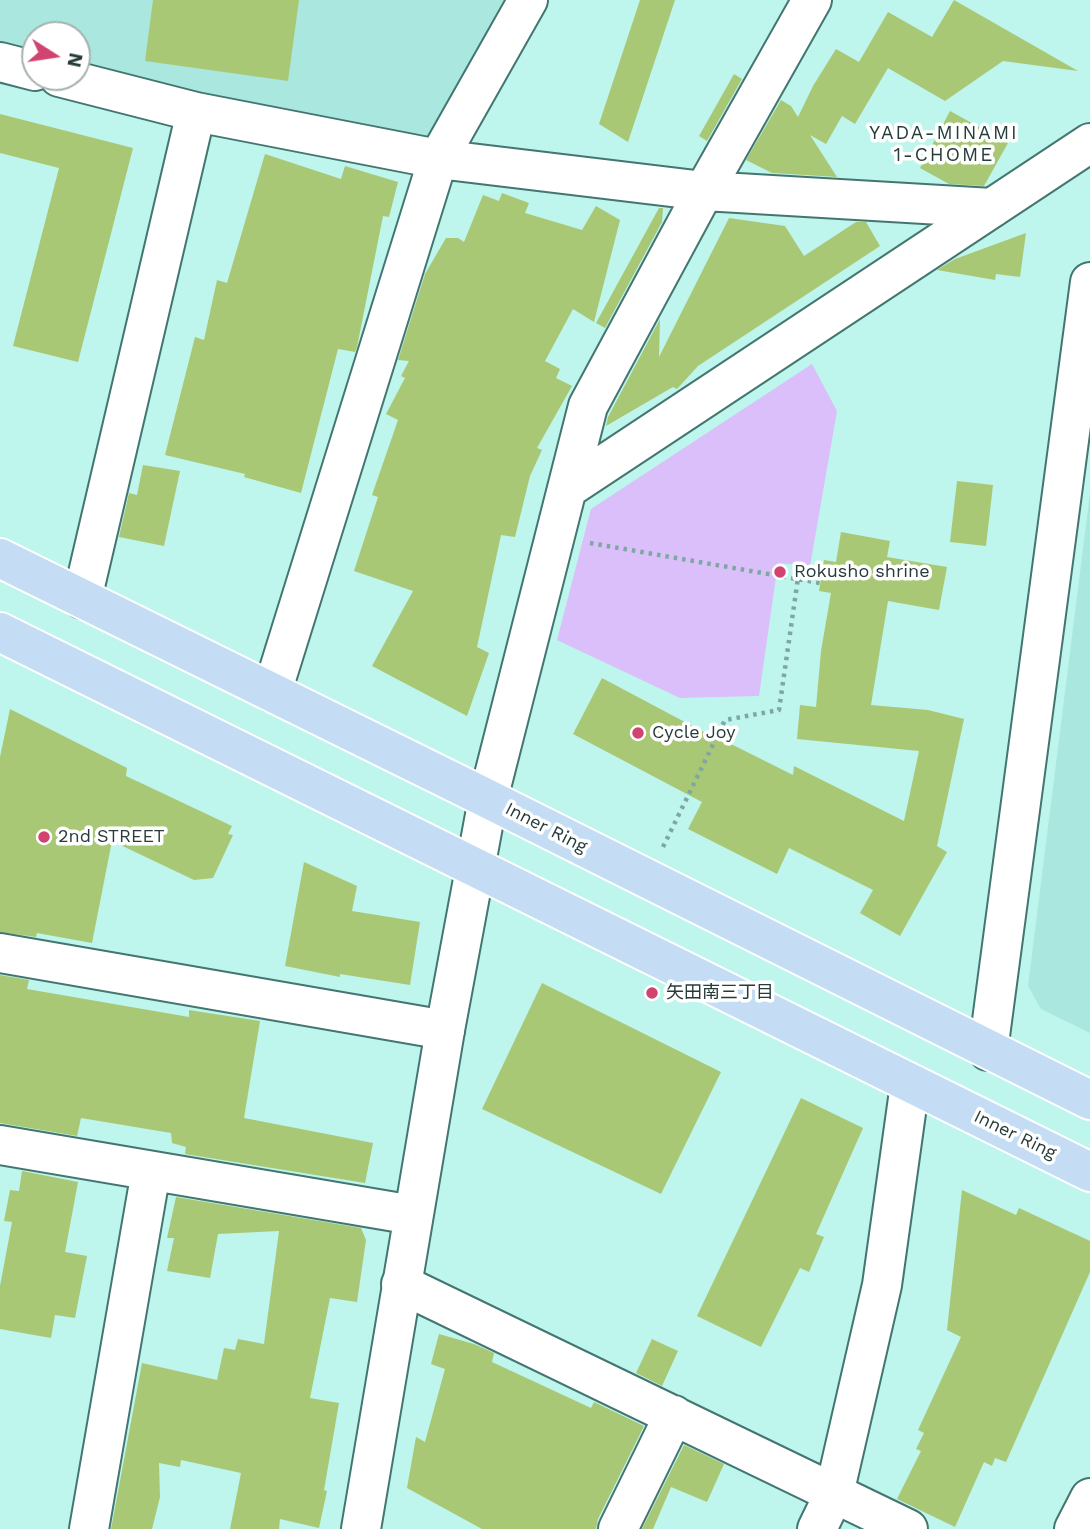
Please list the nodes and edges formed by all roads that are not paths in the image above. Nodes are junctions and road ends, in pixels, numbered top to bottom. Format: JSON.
{"nodes":[{"id":1,"x":528,"y":0,"type":"edge"},
{"id":2,"x":812,"y":0,"type":"edge"},
{"id":3,"x":0,"y":62,"type":"edge"},
{"id":4,"x":21,"y":67,"type":"edge"},
{"id":5,"x":91,"y":85,"type":"edge"},
{"id":6,"x":196,"y":112,"type":"junction"},
{"id":7,"x":1090,"y":143,"type":"edge"},
{"id":8,"x":439,"y":159,"type":"junction"},
{"id":9,"x":704,"y":191,"type":"junction"},
{"id":10,"x":992,"y":208,"type":"junction"},
{"id":11,"x":1090,"y":282,"type":"edge"},
{"id":12,"x":566,"y":489,"type":"junction"},
{"id":13,"x":0,"y":558,"type":"edge"},
{"id":14,"x":82,"y":600,"type":"junction"},
{"id":15,"x":0,"y":632,"type":"edge"},
{"id":16,"x":272,"y":692,"type":"junction"},
{"id":17,"x":488,"y":799,"type":"junction"},
{"id":18,"x":475,"y":867,"type":"junction"},
{"id":19,"x":0,"y":953,"type":"edge"},
{"id":20,"x":445,"y":1030,"type":"junction"},
{"id":21,"x":988,"y":1051,"type":"junction"},
{"id":22,"x":911,"y":1084,"type":"junction"},
{"id":23,"x":1090,"y":1100,"type":"edge"},
{"id":24,"x":0,"y":1146,"type":"edge"},
{"id":25,"x":151,"y":1171,"type":"junction"},
{"id":26,"x":1090,"y":1172,"type":"edge"},
{"id":27,"x":414,"y":1215,"type":"junction"},
{"id":28,"x":401,"y":1284,"type":"junction"},
{"id":29,"x":674,"y":1415,"type":"junction"},
{"id":30,"x":834,"y":1494,"type":"junction"},
{"id":31,"x":1090,"y":1498,"type":"edge"},
{"id":32,"x":89,"y":1529,"type":"edge"},
{"id":33,"x":361,"y":1529,"type":"edge"},
{"id":34,"x":618,"y":1529,"type":"edge"},
{"id":35,"x":817,"y":1529,"type":"edge"},
{"id":36,"x":908,"y":1529,"type":"edge"},
{"id":37,"x":1074,"y":1529,"type":"edge"}],
"edges":[{"from":1,"to":8,"type":"street"},
{"from":2,"to":9,"type":"street"},
{"from":3,"to":4,"type":"street"},
{"from":5,"to":6,"type":"street"},
{"from":6,"to":8,"type":"street"},
{"from":6,"to":14,"type":"street"},
{"from":7,"to":10,"type":"street"},
{"from":8,"to":9,"type":"street"},
{"from":8,"to":16,"type":"street"},
{"from":9,"to":10,"type":"street"},
{"from":9,"to":12,"type":"street"},
{"from":10,"to":12,"type":"street"},
{"from":11,"to":21,"type":"street"},
{"from":12,"to":17,"type":"street"},
{"from":13,"to":14,"type":"main road","name":"Inner Ring"},
{"from":14,"to":16,"type":"main road","name":"Inner Ring"},
{"from":15,"to":18,"type":"main road","name":"Inner Ring"},
{"from":16,"to":17,"type":"main road","name":"Inner Ring"},
{"from":17,"to":18,"type":"street"},
{"from":17,"to":21,"type":"main road","name":"Inner Ring"},
{"from":18,"to":20,"type":"street"},
{"from":18,"to":22,"type":"main road","name":"Inner Ring"},
{"from":19,"to":20,"type":"street"},
{"from":20,"to":27,"type":"street"},
{"from":21,"to":23,"type":"main road","name":"Inner Ring"},
{"from":22,"to":26,"type":"main road","name":"Inner Ring"},
{"from":22,"to":30,"type":"street"},
{"from":24,"to":25,"type":"street"},
{"from":25,"to":27,"type":"street"},
{"from":25,"to":32,"type":"street"},
{"from":27,"to":28,"type":"street"},
{"from":28,"to":29,"type":"street"},
{"from":28,"to":33,"type":"street"},
{"from":29,"to":30,"type":"street"},
{"from":29,"to":34,"type":"street"},
{"from":30,"to":35,"type":"street"},
{"from":30,"to":36,"type":"street"},
{"from":31,"to":37,"type":"street"}]}
